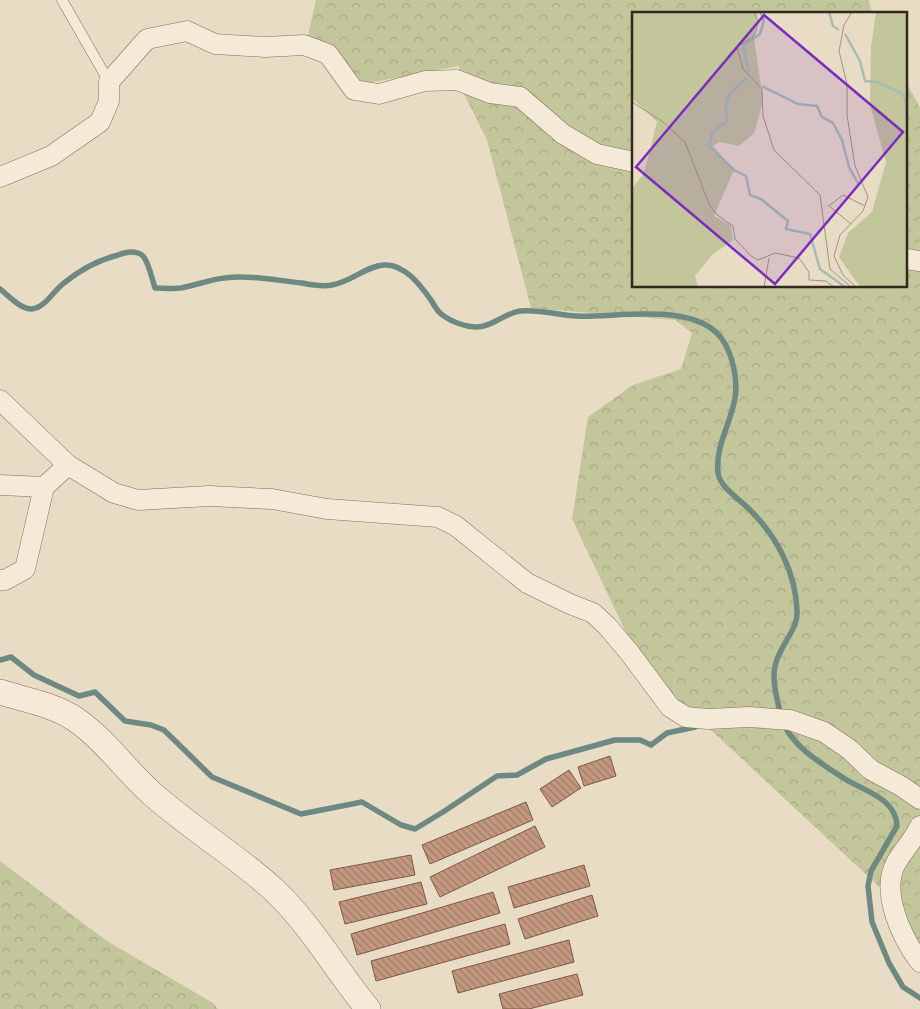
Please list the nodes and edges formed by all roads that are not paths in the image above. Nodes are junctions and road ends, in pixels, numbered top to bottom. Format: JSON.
{"nodes":[{"id":1,"x":62,"y":0,"type":"edge"},
{"id":2,"x":109,"y":82,"type":"junction"},
{"id":3,"x":632,"y":162,"type":"edge"},
{"id":4,"x":0,"y":176,"type":"edge"},
{"id":5,"x":0,"y":400,"type":"edge"},
{"id":6,"x":68,"y":465,"type":"junction"},
{"id":7,"x":0,"y":485,"type":"edge"},
{"id":8,"x":44,"y":487,"type":"junction"},
{"id":9,"x":0,"y":580,"type":"edge"},
{"id":10,"x":0,"y":692,"type":"edge"},
{"id":11,"x":920,"y":799,"type":"edge"},
{"id":12,"x":920,"y":826,"type":"edge"},
{"id":13,"x":920,"y":962,"type":"edge"},
{"id":14,"x":368,"y":1009,"type":"edge"}],
"edges":[{"from":1,"to":2,"type":"lane"},
{"from":2,"to":3,"type":"street"},
{"from":2,"to":4,"type":"street"},
{"from":5,"to":6,"type":"street"},
{"from":6,"to":8,"type":"street"},
{"from":6,"to":11,"type":"street"},
{"from":7,"to":8,"type":"street"},
{"from":8,"to":9,"type":"street"},
{"from":10,"to":14,"type":"street"},
{"from":12,"to":13,"type":"street"}]}
